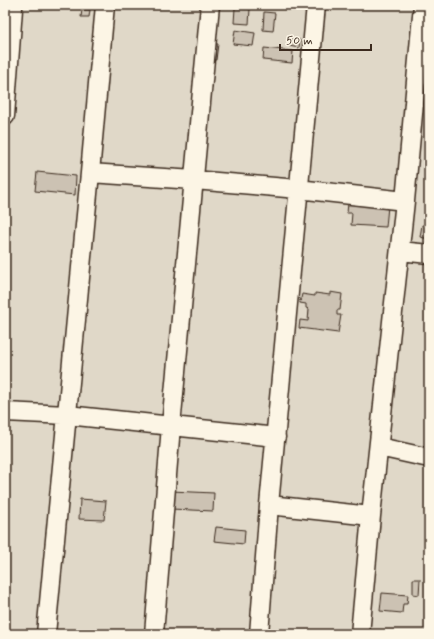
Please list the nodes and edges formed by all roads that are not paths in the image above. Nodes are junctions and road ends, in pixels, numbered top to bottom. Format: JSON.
{"nodes":[{"id":1,"x":12,"y":5,"type":"edge"},
{"id":2,"x":105,"y":5,"type":"edge"},
{"id":3,"x":210,"y":5,"type":"edge"},
{"id":4,"x":316,"y":5,"type":"edge"},
{"id":5,"x":423,"y":5,"type":"edge"},
{"id":6,"x":5,"y":116,"type":"edge"},
{"id":7,"x":90,"y":173,"type":"junction"},
{"id":8,"x":194,"y":180,"type":"junction"},
{"id":9,"x":298,"y":188,"type":"junction"},
{"id":10,"x":405,"y":201,"type":"junction"},
{"id":11,"x":400,"y":250,"type":"junction"},
{"id":12,"x":429,"y":254,"type":"edge"},
{"id":13,"x":5,"y":412,"type":"edge"},
{"id":14,"x":67,"y":415,"type":"junction"},
{"id":15,"x":171,"y":426,"type":"junction"},
{"id":16,"x":276,"y":437,"type":"junction"},
{"id":17,"x":379,"y":447,"type":"junction"},
{"id":18,"x":429,"y":458,"type":"edge"},
{"id":19,"x":269,"y":505,"type":"junction"},
{"id":20,"x":371,"y":516,"type":"junction"},
{"id":21,"x":46,"y":634,"type":"edge"},
{"id":22,"x":154,"y":634,"type":"edge"},
{"id":23,"x":259,"y":634,"type":"edge"},
{"id":24,"x":360,"y":634,"type":"edge"}],
"edges":[{"from":1,"to":6,"type":"street"},
{"from":2,"to":7,"type":"street"},
{"from":3,"to":8,"type":"street"},
{"from":4,"to":9,"type":"street"},
{"from":5,"to":10,"type":"street"},
{"from":7,"to":8,"type":"street"},
{"from":7,"to":14,"type":"street"},
{"from":8,"to":9,"type":"street"},
{"from":8,"to":15,"type":"street"},
{"from":9,"to":10,"type":"street"},
{"from":9,"to":16,"type":"street"},
{"from":10,"to":11,"type":"street"},
{"from":11,"to":12,"type":"street"},
{"from":11,"to":17,"type":"street"},
{"from":13,"to":14,"type":"street"},
{"from":14,"to":15,"type":"street"},
{"from":14,"to":21,"type":"street"},
{"from":15,"to":16,"type":"street"},
{"from":15,"to":22,"type":"street"},
{"from":16,"to":19,"type":"street"},
{"from":17,"to":18,"type":"street"},
{"from":17,"to":20,"type":"street"},
{"from":19,"to":20,"type":"street"},
{"from":19,"to":23,"type":"street"},
{"from":20,"to":24,"type":"street"}]}
